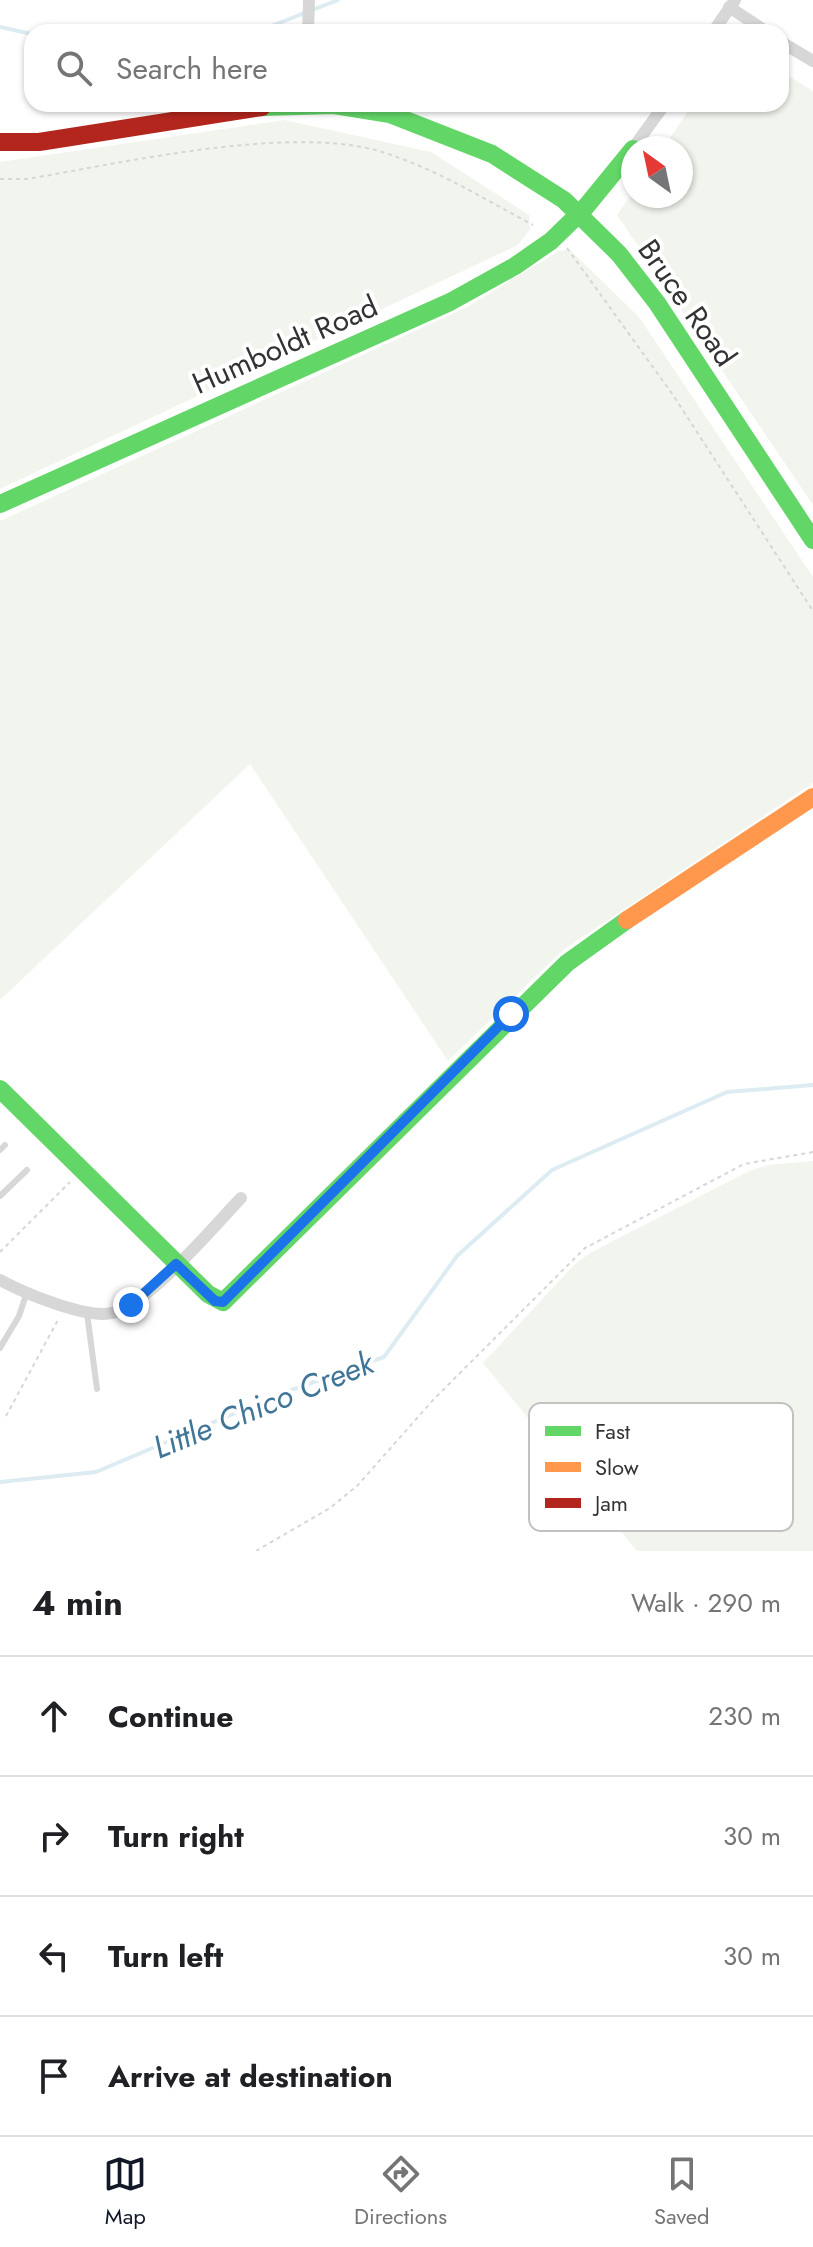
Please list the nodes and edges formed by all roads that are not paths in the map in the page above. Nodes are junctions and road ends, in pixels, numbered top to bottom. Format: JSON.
{"nodes":[{"id":1,"x":309,"y":2,"type":"edge"},
{"id":2,"x":732,"y":4,"type":"edge"},
{"id":3,"x":308,"y":24,"type":"edge"},
{"id":4,"x":718,"y":24,"type":"edge"},
{"id":5,"x":757,"y":24,"type":"edge"},
{"id":6,"x":789,"y":47,"type":"edge"},
{"id":7,"x":813,"y":61,"type":"edge"},
{"id":8,"x":220,"y":112,"type":"edge"},
{"id":9,"x":378,"y":112,"type":"edge"},
{"id":10,"x":659,"y":112,"type":"edge"},
{"id":11,"x":643,"y":136,"type":"edge"},
{"id":12,"x":0,"y":142,"type":"edge"},
{"id":13,"x":621,"y":163,"type":"edge"},
{"id":14,"x":579,"y":214,"type":"junction"},
{"id":15,"x":0,"y":504,"type":"edge"},
{"id":16,"x":813,"y":540,"type":"edge"},
{"id":17,"x":813,"y":797,"type":"edge"},
{"id":18,"x":0,"y":1089,"type":"edge"},
{"id":19,"x":27,"y":1170,"type":"dead end"},
{"id":20,"x":0,"y":1196,"type":"edge"},
{"id":21,"x":241,"y":1198,"type":"dead end"},
{"id":22,"x":176,"y":1264,"type":"junction"},
{"id":23,"x":0,"y":1280,"type":"edge"},
{"id":24,"x":27,"y":1292,"type":"junction"},
{"id":25,"x":87,"y":1312,"type":"junction"},
{"id":26,"x":0,"y":1348,"type":"edge"},
{"id":27,"x":97,"y":1389,"type":"dead end"}],
"edges":[{"from":1,"to":3,"type":"street"},
{"from":2,"to":4,"type":"street"},
{"from":2,"to":5,"type":"street"},
{"from":6,"to":7,"type":"street"},
{"from":8,"to":12,"type":"street","name":"Bruce Road"},
{"from":9,"to":14,"type":"street","name":"Bruce Road"},
{"from":10,"to":11,"type":"street"},
{"from":13,"to":14,"type":"street","name":"Humboldt Road"},
{"from":14,"to":15,"type":"street","name":"Humboldt Road"},
{"from":14,"to":16,"type":"street","name":"Bruce Road"},
{"from":17,"to":22,"type":"street"},
{"from":18,"to":22,"type":"street"},
{"from":19,"to":20,"type":"lane"},
{"from":21,"to":22,"type":"street"},
{"from":22,"to":25,"type":"street"},
{"from":23,"to":24,"type":"street"},
{"from":24,"to":25,"type":"street"},
{"from":24,"to":26,"type":"lane"},
{"from":25,"to":27,"type":"lane"}]}
